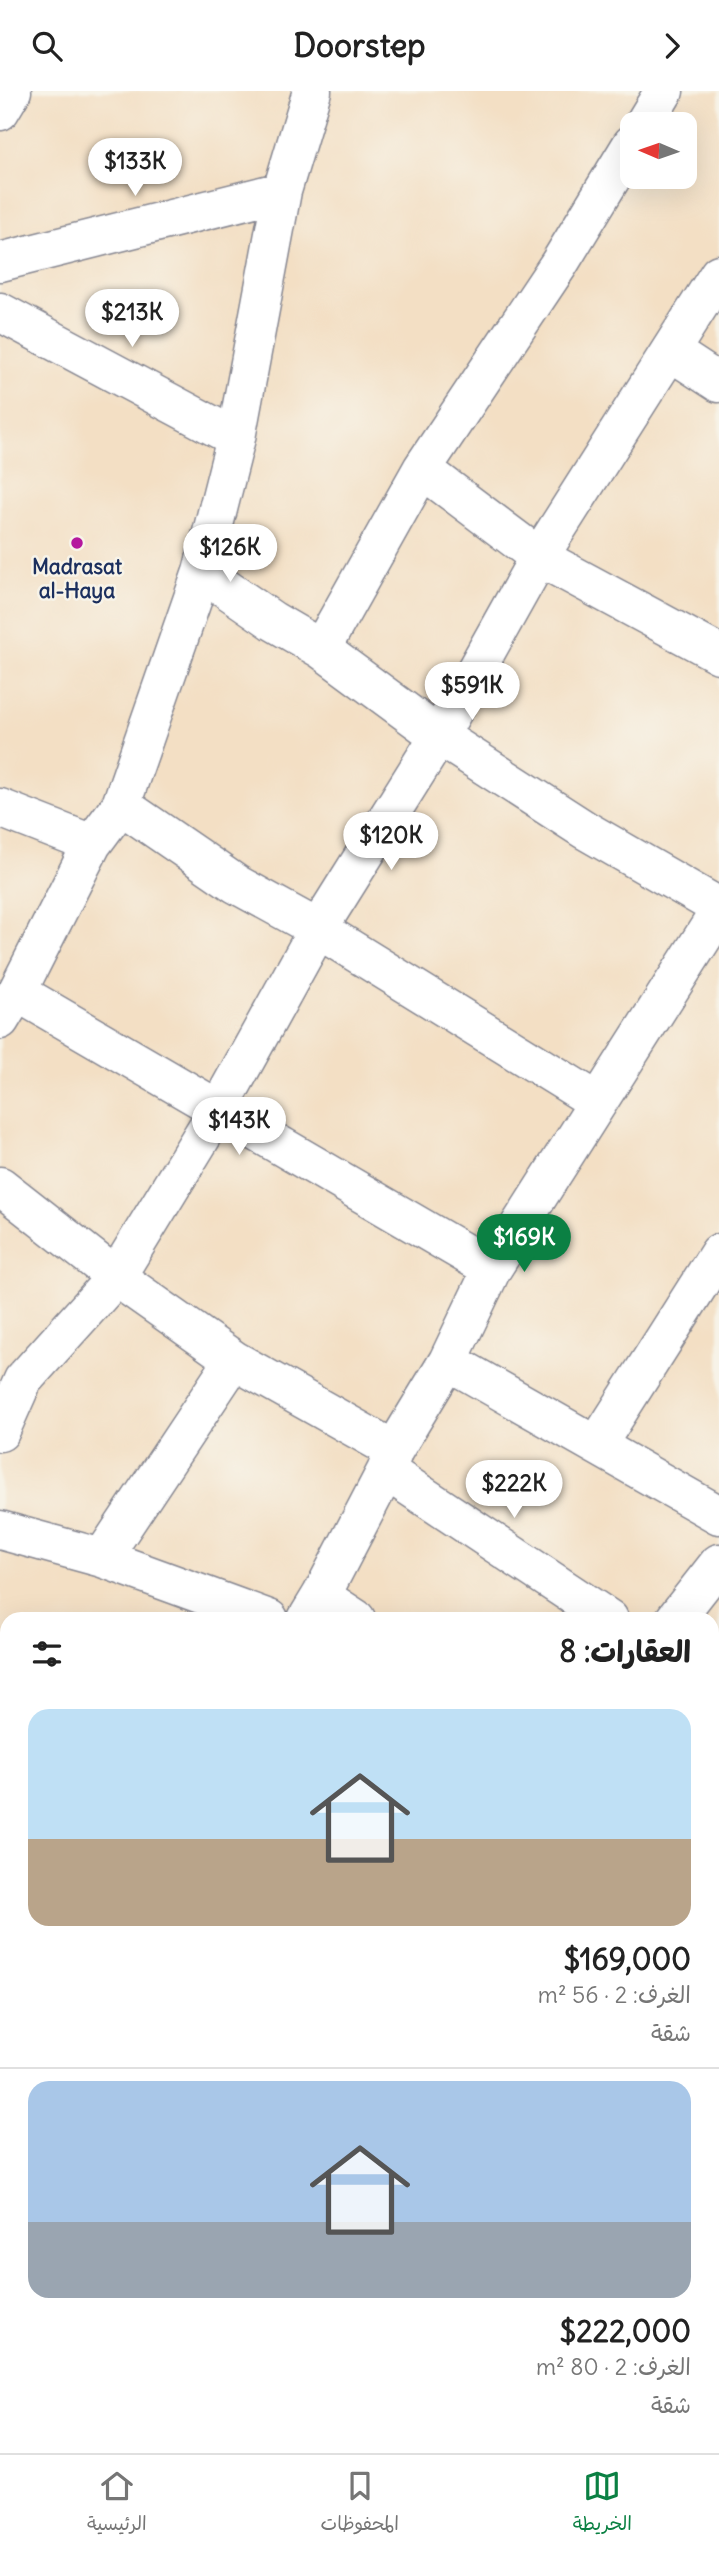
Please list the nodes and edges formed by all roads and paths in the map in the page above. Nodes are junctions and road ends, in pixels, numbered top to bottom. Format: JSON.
{"nodes":[{"id":1,"x":12,"y":91,"type":"edge"},
{"id":2,"x":312,"y":91,"type":"edge"},
{"id":3,"x":664,"y":91,"type":"edge"},
{"id":4,"x":0,"y":111,"type":"edge"},
{"id":5,"x":651,"y":112,"type":"edge"},
{"id":6,"x":620,"y":164,"type":"edge"},
{"id":7,"x":282,"y":191,"type":"junction"},
{"id":8,"x":0,"y":261,"type":"edge"},
{"id":9,"x":719,"y":274,"type":"edge"},
{"id":10,"x":0,"y":312,"type":"edge"},
{"id":11,"x":670,"y":351,"type":"junction"},
{"id":12,"x":719,"y":383,"type":"edge"},
{"id":13,"x":236,"y":438,"type":"junction"},
{"id":14,"x":422,"y":469,"type":"junction"},
{"id":15,"x":539,"y":557,"type":"junction"},
{"id":16,"x":202,"y":572,"type":"junction"},
{"id":17,"x":321,"y":649,"type":"junction"},
{"id":18,"x":719,"y":654,"type":"edge"},
{"id":19,"x":439,"y":736,"type":"junction"},
{"id":20,"x":121,"y":805,"type":"junction"},
{"id":21,"x":0,"y":808,"type":"edge"},
{"id":22,"x":92,"y":844,"type":"junction"},
{"id":23,"x":719,"y":910,"type":"edge"},
{"id":24,"x":318,"y":929,"type":"junction"},
{"id":25,"x":8,"y":1006,"type":"edge"},
{"id":26,"x":598,"y":1102,"type":"junction"},
{"id":27,"x":218,"y":1110,"type":"junction"},
{"id":28,"x":0,"y":1186,"type":"edge"},
{"id":29,"x":719,"y":1253,"type":"edge"},
{"id":30,"x":492,"y":1269,"type":"junction"},
{"id":31,"x":116,"y":1277,"type":"junction"},
{"id":32,"x":234,"y":1360,"type":"junction"},
{"id":33,"x":448,"y":1361,"type":"junction"},
{"id":34,"x":0,"y":1432,"type":"edge"},
{"id":35,"x":597,"y":1445,"type":"junction"},
{"id":36,"x":390,"y":1460,"type":"junction"},
{"id":37,"x":719,"y":1515,"type":"edge"},
{"id":38,"x":0,"y":1530,"type":"edge"},
{"id":39,"x":102,"y":1558,"type":"junction"},
{"id":40,"x":719,"y":1563,"type":"edge"},
{"id":41,"x":314,"y":1607,"type":"edge"},
{"id":42,"x":250,"y":1612,"type":"edge"},
{"id":43,"x":332,"y":1612,"type":"edge"},
{"id":44,"x":599,"y":1612,"type":"edge"},
{"id":45,"x":680,"y":1612,"type":"edge"}],
"edges":[{"from":1,"to":4,"type":"street"},
{"from":2,"to":7,"type":"street"},
{"from":3,"to":5,"type":"street"},
{"from":6,"to":14,"type":"street"},
{"from":7,"to":8,"type":"street"},
{"from":7,"to":13,"type":"street"},
{"from":9,"to":11,"type":"street"},
{"from":10,"to":13,"type":"street"},
{"from":11,"to":12,"type":"street"},
{"from":11,"to":15,"type":"street"},
{"from":13,"to":16,"type":"street"},
{"from":14,"to":15,"type":"street"},
{"from":14,"to":17,"type":"street"},
{"from":15,"to":18,"type":"street"},
{"from":15,"to":19,"type":"street"},
{"from":16,"to":17,"type":"street"},
{"from":16,"to":20,"type":"street"},
{"from":17,"to":19,"type":"street"},
{"from":19,"to":23,"type":"street"},
{"from":19,"to":24,"type":"street"},
{"from":20,"to":22,"type":"street"},
{"from":20,"to":24,"type":"street"},
{"from":21,"to":22,"type":"street"},
{"from":22,"to":25,"type":"street"},
{"from":23,"to":26,"type":"street"},
{"from":24,"to":26,"type":"street"},
{"from":24,"to":27,"type":"street"},
{"from":25,"to":27,"type":"street"},
{"from":26,"to":30,"type":"street"},
{"from":27,"to":30,"type":"street"},
{"from":27,"to":31,"type":"street"},
{"from":28,"to":31,"type":"street"},
{"from":29,"to":35,"type":"street"},
{"from":30,"to":33,"type":"street"},
{"from":31,"to":32,"type":"street"},
{"from":31,"to":34,"type":"street"},
{"from":32,"to":36,"type":"street"},
{"from":32,"to":39,"type":"street"},
{"from":33,"to":35,"type":"street"},
{"from":33,"to":36,"type":"street"},
{"from":35,"to":37,"type":"street"},
{"from":36,"to":41,"type":"street"},
{"from":36,"to":44,"type":"street"},
{"from":38,"to":39,"type":"street"},
{"from":39,"to":42,"type":"street"},
{"from":40,"to":45,"type":"street"},
{"from":41,"to":43,"type":"street"}]}
